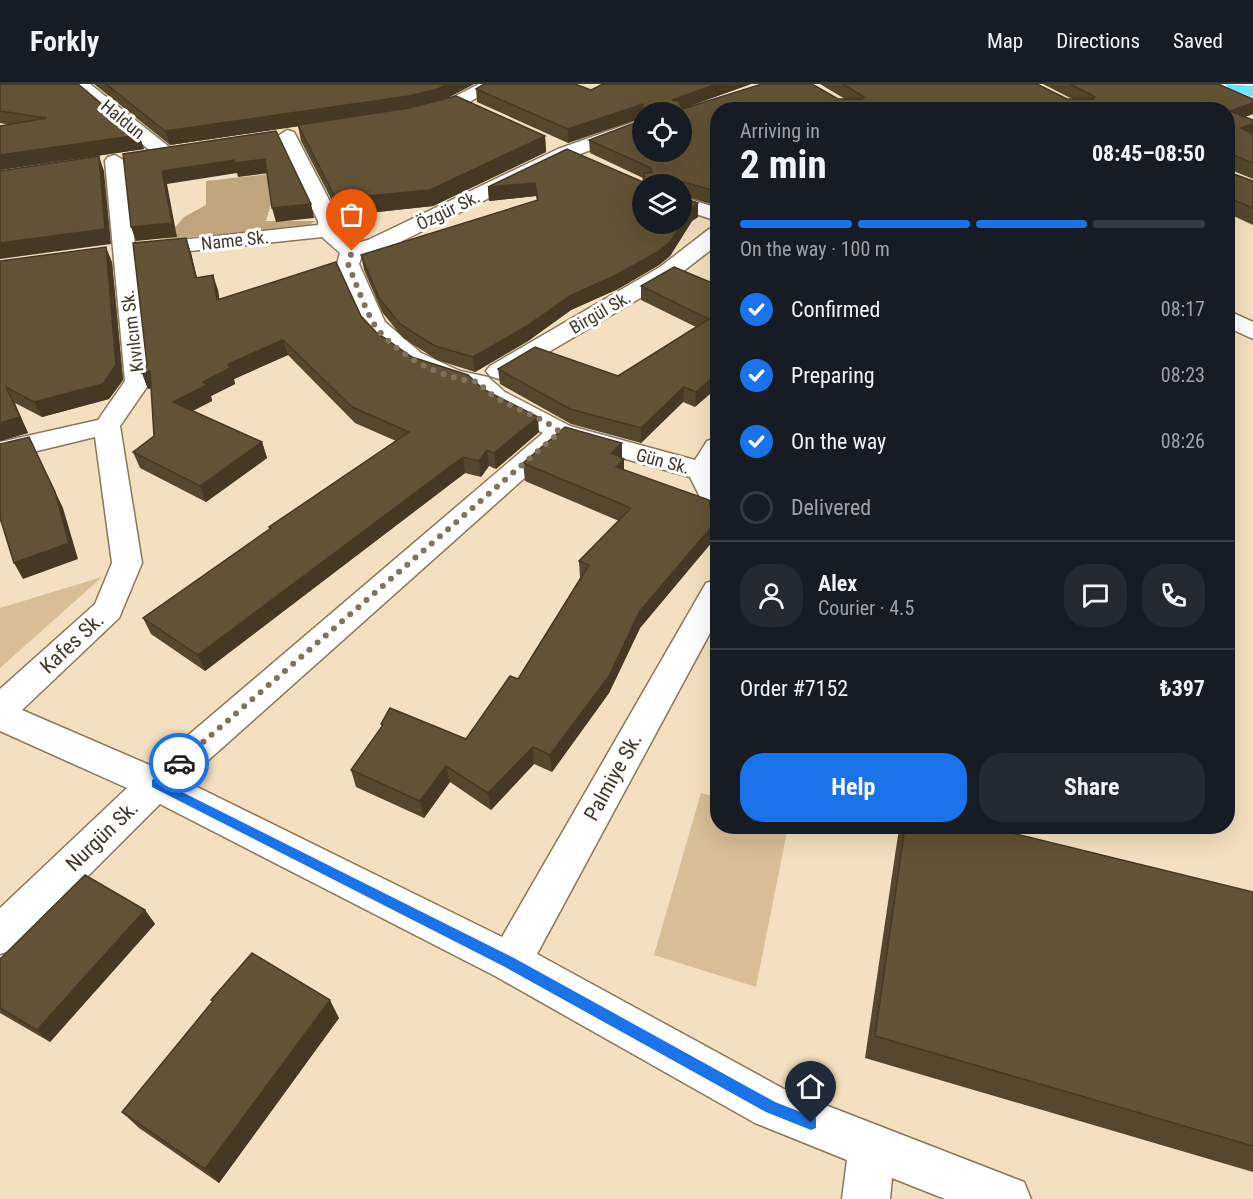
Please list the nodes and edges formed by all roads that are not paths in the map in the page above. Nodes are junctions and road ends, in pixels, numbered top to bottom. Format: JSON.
{"nodes":[{"id":1,"x":79,"y":84,"type":"edge"},
{"id":2,"x":492,"y":84,"type":"edge"},
{"id":3,"x":1234,"y":84,"type":"edge"},
{"id":4,"x":1253,"y":92,"type":"edge"},
{"id":5,"x":458,"y":102,"type":"junction"},
{"id":6,"x":479,"y":112,"type":"edge"},
{"id":7,"x":400,"y":119,"type":"edge"},
{"id":8,"x":632,"y":129,"type":"edge"},
{"id":9,"x":287,"y":136,"type":"edge"},
{"id":10,"x":544,"y":143,"type":"dead end"},
{"id":11,"x":188,"y":150,"type":"edge"},
{"id":12,"x":565,"y":153,"type":"junction"},
{"id":13,"x":166,"y":154,"type":"junction"},
{"id":14,"x":585,"y":163,"type":"edge"},
{"id":15,"x":692,"y":206,"type":"edge"},
{"id":16,"x":710,"y":212,"type":"edge"},
{"id":17,"x":327,"y":230,"type":"junction"},
{"id":18,"x":710,"y":239,"type":"edge"},
{"id":19,"x":352,"y":251,"type":"junction"},
{"id":20,"x":111,"y":253,"type":"junction"},
{"id":21,"x":1235,"y":322,"type":"edge"},
{"id":22,"x":1253,"y":332,"type":"edge"},
{"id":23,"x":479,"y":382,"type":"junction"},
{"id":24,"x":107,"y":426,"type":"junction"},
{"id":25,"x":560,"y":432,"type":"junction"},
{"id":26,"x":0,"y":451,"type":"edge"},
{"id":27,"x":710,"y":458,"type":"edge"},
{"id":28,"x":702,"y":471,"type":"junction"},
{"id":29,"x":710,"y":489,"type":"edge"},
{"id":30,"x":710,"y":604,"type":"edge"},
{"id":31,"x":0,"y":710,"type":"edge"},
{"id":32,"x":0,"y":716,"type":"edge"},
{"id":33,"x":156,"y":784,"type":"junction"},
{"id":34,"x":0,"y":935,"type":"edge"},
{"id":35,"x":510,"y":962,"type":"junction"},
{"id":36,"x":872,"y":1146,"type":"junction"},
{"id":37,"x":866,"y":1199,"type":"edge"},
{"id":38,"x":1007,"y":1199,"type":"edge"}],
"edges":[{"from":1,"to":13,"type":"street","name":"Haldun"},
{"from":2,"to":5,"type":"street"},
{"from":3,"to":4,"type":"highway"},
{"from":5,"to":6,"type":"street"},
{"from":5,"to":7,"type":"street"},
{"from":8,"to":12,"type":"street","name":"Özgür Sk."},
{"from":9,"to":17,"type":"street"},
{"from":10,"to":12,"type":"street"},
{"from":11,"to":13,"type":"street"},
{"from":12,"to":14,"type":"street"},
{"from":12,"to":19,"type":"street","name":"Özgür Sk."},
{"from":13,"to":20,"type":"street","name":"Kıvılcım Sk."},
{"from":15,"to":16,"type":"street"},
{"from":17,"to":19,"type":"street"},
{"from":17,"to":20,"type":"street","name":"Name Sk."},
{"from":18,"to":23,"type":"street","name":"Birgül Sk."},
{"from":19,"to":23,"type":"street","name":"Gün Sk."},
{"from":20,"to":24,"type":"street","name":"Kıvılcım Sk."},
{"from":21,"to":22,"type":"street"},
{"from":23,"to":25,"type":"street","name":"Gün Sk."},
{"from":24,"to":26,"type":"street"},
{"from":24,"to":31,"type":"street","name":"Kafes Sk."},
{"from":25,"to":28,"type":"street","name":"Gün Sk."},
{"from":25,"to":33,"type":"street","name":"Nurgün Sk."},
{"from":27,"to":28,"type":"street"},
{"from":28,"to":29,"type":"street"},
{"from":30,"to":35,"type":"street","name":"Palmiye Sk."},
{"from":32,"to":33,"type":"street"},
{"from":33,"to":34,"type":"street","name":"Nurgün Sk."},
{"from":33,"to":35,"type":"street"},
{"from":35,"to":36,"type":"street"},
{"from":36,"to":37,"type":"street"},
{"from":36,"to":38,"type":"street"}]}
